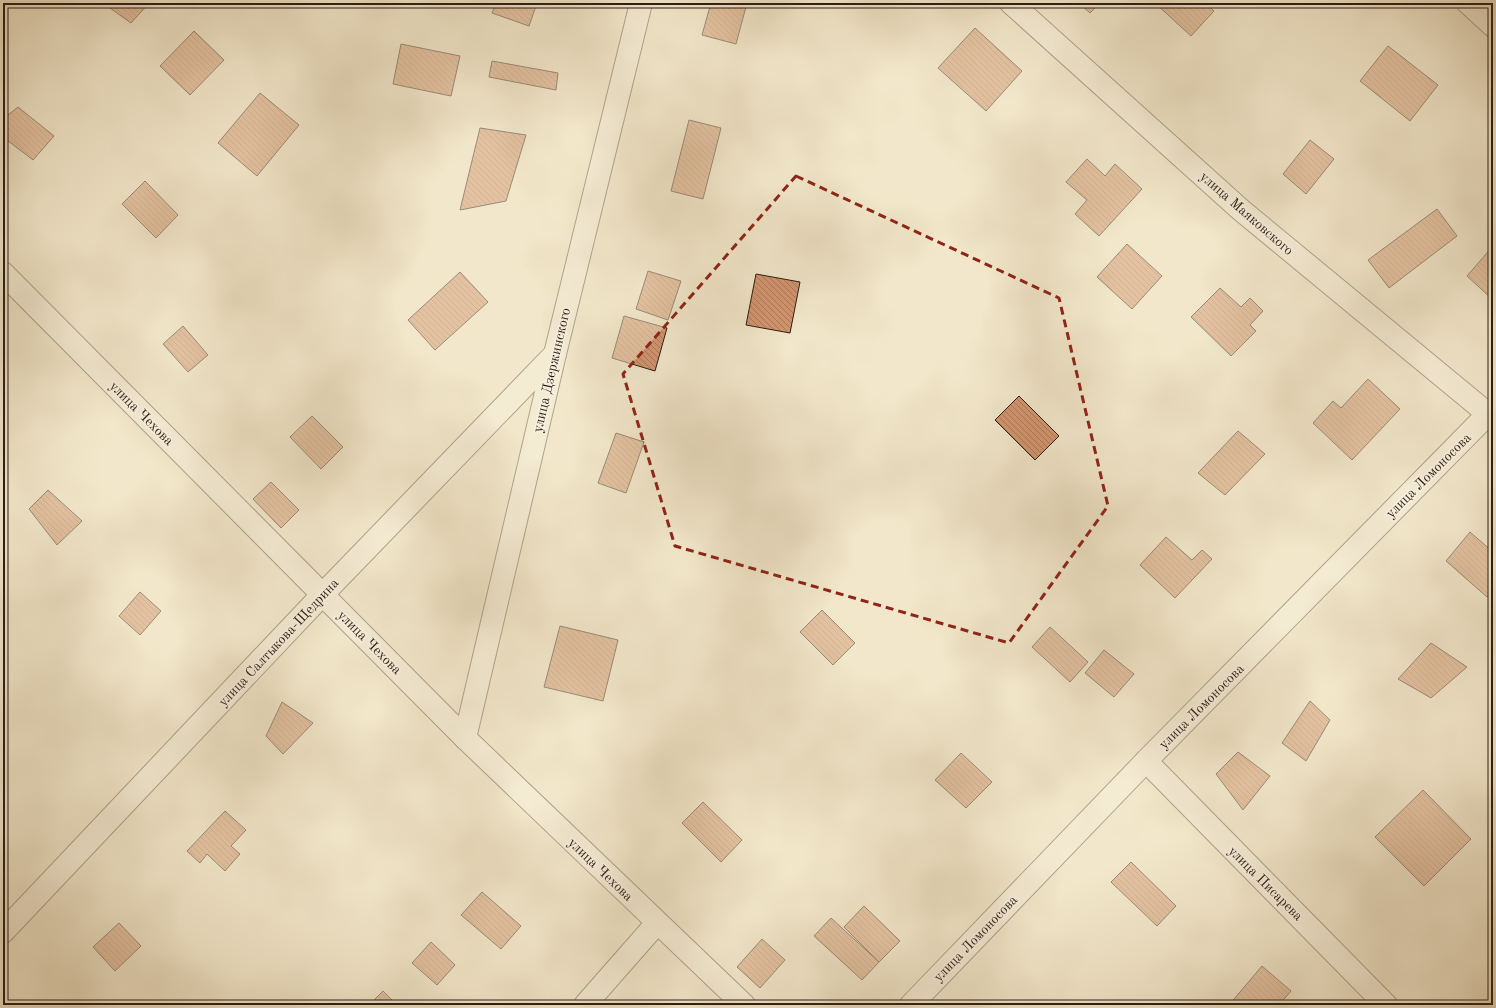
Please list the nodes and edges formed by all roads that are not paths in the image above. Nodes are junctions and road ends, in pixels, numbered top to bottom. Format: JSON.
{"nodes":[{"id":1,"x":641,"y":3,"type":"edge"},
{"id":2,"x":1011,"y":3,"type":"edge"},
{"id":3,"x":1468,"y":3,"type":"edge"},
{"id":4,"x":1493,"y":26,"type":"edge"},
{"id":5,"x":3,"y":273,"type":"edge"},
{"id":6,"x":555,"y":354,"type":"junction"},
{"id":7,"x":1492,"y":414,"type":"edge"},
{"id":8,"x":322,"y":594,"type":"junction"},
{"id":9,"x":465,"y":738,"type":"junction"},
{"id":10,"x":1146,"y":761,"type":"junction"},
{"id":11,"x":658,"y":923,"type":"junction"},
{"id":12,"x":3,"y":932,"type":"edge"},
{"id":13,"x":585,"y":1005,"type":"edge"},
{"id":14,"x":744,"y":1005,"type":"edge"},
{"id":15,"x":910,"y":1005,"type":"edge"},
{"id":16,"x":1386,"y":1005,"type":"edge"}],
"edges":[{"from":1,"to":6,"type":"street","name":"улица Дзержинского"},
{"from":2,"to":7,"type":"street","name":"улица Маяковского"},
{"from":3,"to":4,"type":"street"},
{"from":5,"to":8,"type":"street","name":"улица Чехова"},
{"from":6,"to":8,"type":"street","name":"улица Салтыкова-Щедрина"},
{"from":6,"to":9,"type":"street","name":"улица Дзержинского"},
{"from":7,"to":10,"type":"street","name":"улица Ломоносова"},
{"from":8,"to":9,"type":"street","name":"улица Чехова"},
{"from":8,"to":12,"type":"street","name":"улица Салтыкова-Щедрина"},
{"from":9,"to":11,"type":"street","name":"улица Чехова"},
{"from":10,"to":15,"type":"street","name":"улица Ломоносова"},
{"from":10,"to":16,"type":"street","name":"улица Писарева"},
{"from":11,"to":13,"type":"street"},
{"from":11,"to":14,"type":"street","name":"улица Чехова"}]}
